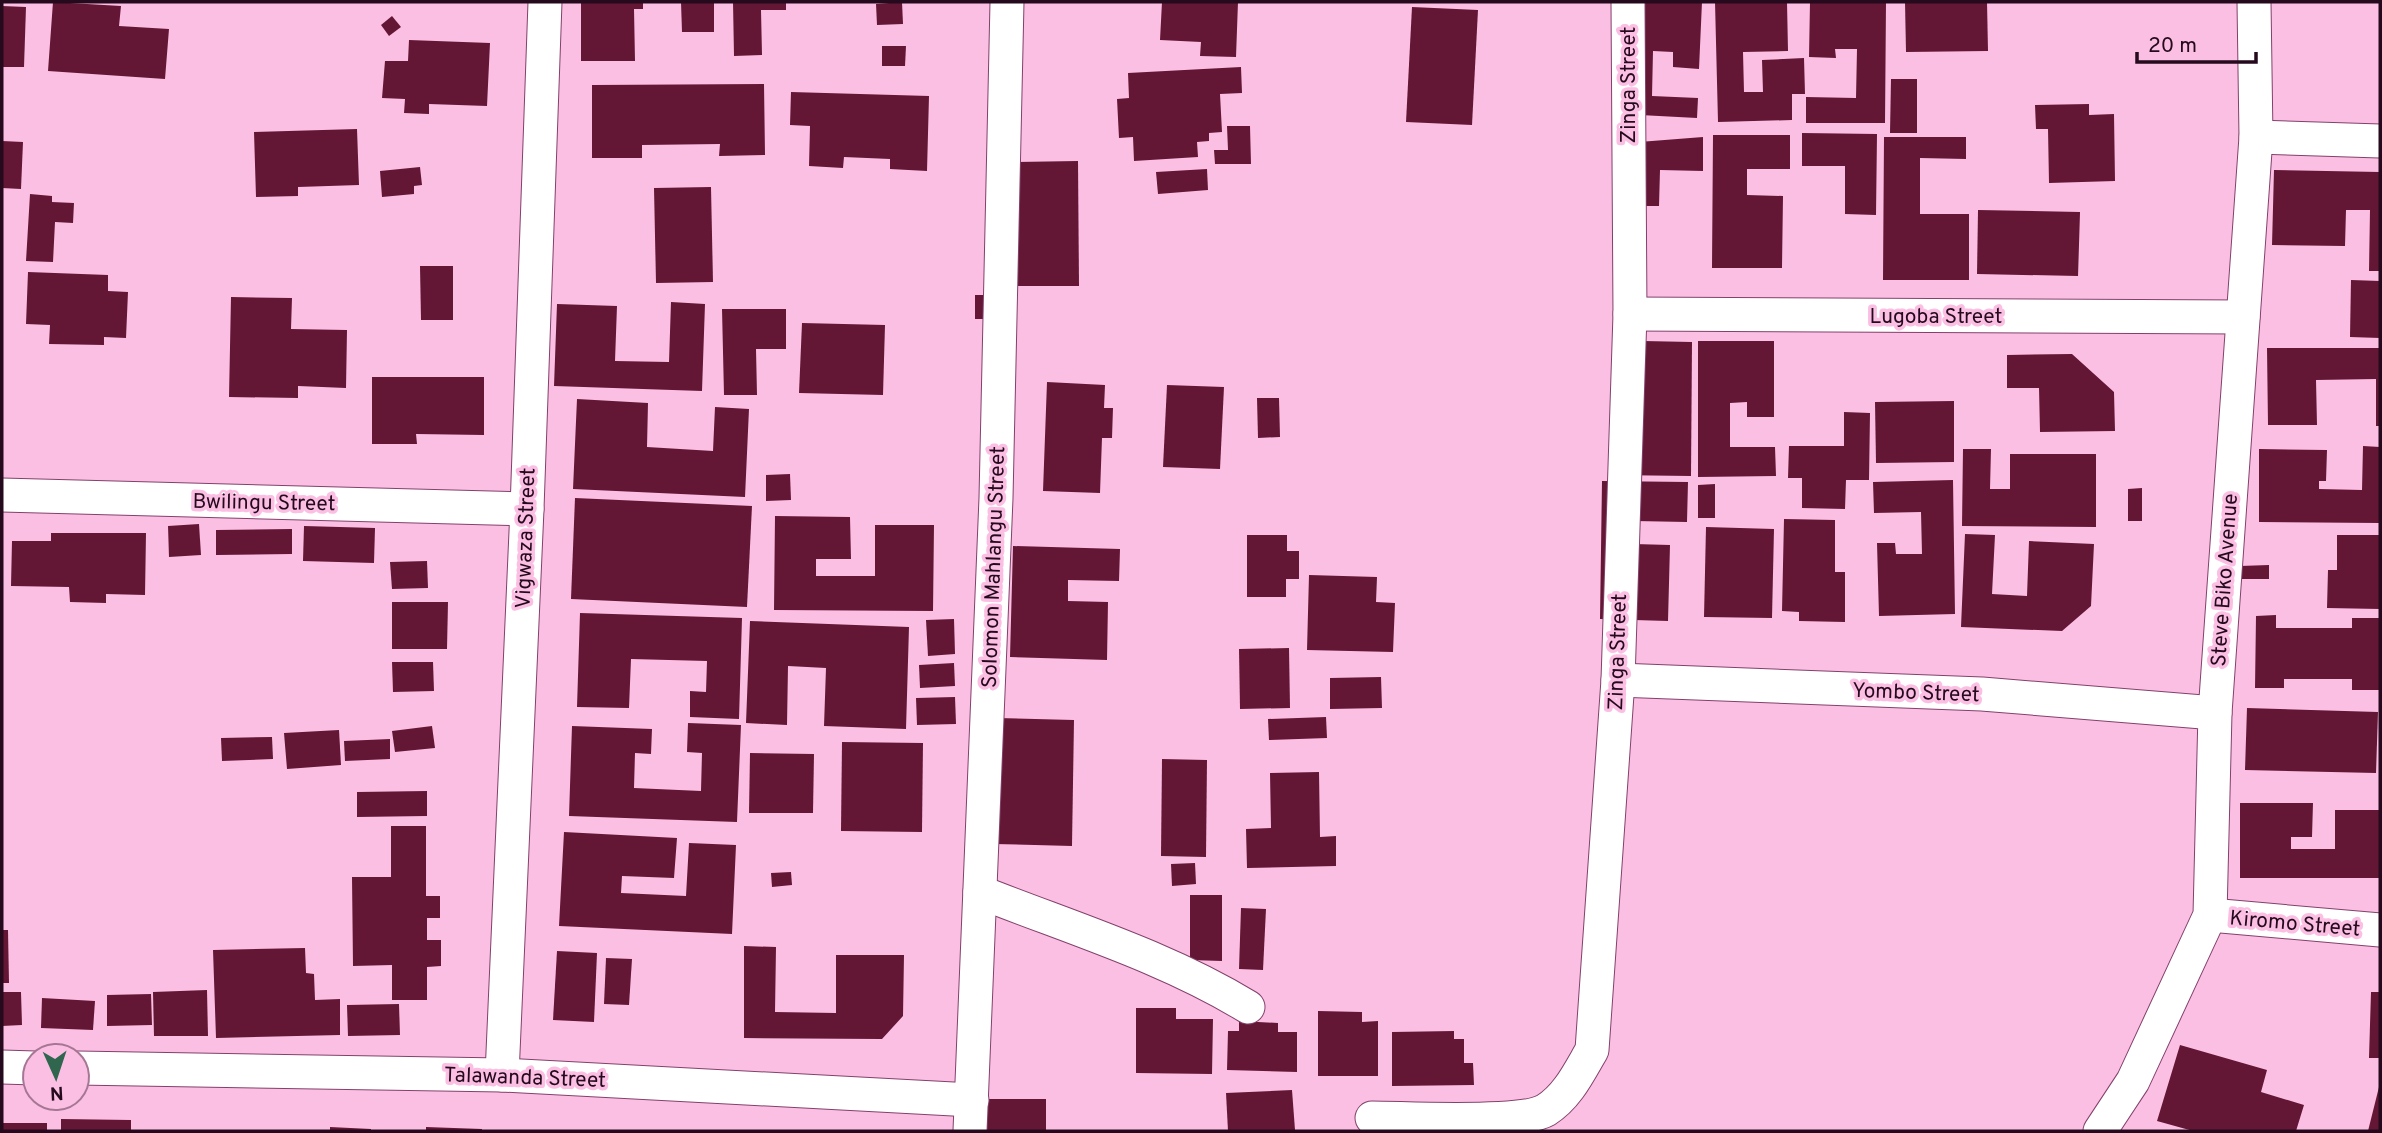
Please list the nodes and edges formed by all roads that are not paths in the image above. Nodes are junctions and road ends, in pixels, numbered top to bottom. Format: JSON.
{"nodes":[{"id":1,"x":545,"y":2,"type":"edge"},
{"id":2,"x":1007,"y":2,"type":"edge"},
{"id":3,"x":1628,"y":2,"type":"edge"},
{"id":4,"x":2254,"y":2,"type":"edge"},
{"id":5,"x":2256,"y":137,"type":"junction"},
{"id":6,"x":2380,"y":141,"type":"edge"},
{"id":7,"x":1630,"y":314,"type":"junction"},
{"id":8,"x":2243,"y":317,"type":"junction"},
{"id":9,"x":2,"y":495,"type":"edge"},
{"id":10,"x":527,"y":509,"type":"junction"},
{"id":11,"x":1618,"y":680,"type":"junction"},
{"id":12,"x":2215,"y":713,"type":"junction"},
{"id":13,"x":980,"y":892,"type":"junction"},
{"id":14,"x":2210,"y":915,"type":"junction"},
{"id":15,"x":2380,"y":930,"type":"edge"},
{"id":16,"x":1248,"y":1007,"type":"dead end"},
{"id":17,"x":2,"y":1067,"type":"edge"},
{"id":18,"x":21,"y":1068,"type":"edge"},
{"id":19,"x":91,"y":1068,"type":"edge"},
{"id":20,"x":502,"y":1074,"type":"junction"},
{"id":21,"x":971,"y":1116,"type":"edge"},
{"id":22,"x":1372,"y":1118,"type":"dead end"},
{"id":23,"x":2100,"y":1131,"type":"edge"}],
"edges":[{"from":1,"to":10,"type":"street","name":"Vigwaza Street"},
{"from":2,"to":13,"type":"street","name":"Solomon Mahlangu Street"},
{"from":3,"to":7,"type":"street","name":"Zinga Street"},
{"from":4,"to":5,"type":"street","name":"Steve Biko Avenue"},
{"from":5,"to":6,"type":"street"},
{"from":5,"to":8,"type":"street","name":"Steve Biko Avenue"},
{"from":7,"to":8,"type":"street","name":"Lugoba Street"},
{"from":7,"to":11,"type":"street","name":"Zinga Street"},
{"from":8,"to":12,"type":"street","name":"Steve Biko Avenue"},
{"from":9,"to":10,"type":"street","name":"Bwilingu Street"},
{"from":10,"to":20,"type":"street","name":"Vigwaza Street"},
{"from":11,"to":12,"type":"street","name":"Yombo Street"},
{"from":11,"to":22,"type":"street","name":"Zinga Street"},
{"from":12,"to":14,"type":"street","name":"Steve Biko Avenue"},
{"from":13,"to":16,"type":"street"},
{"from":13,"to":21,"type":"street","name":"Solomon Mahlangu Street"},
{"from":14,"to":15,"type":"street","name":"Kiromo Street"},
{"from":14,"to":23,"type":"street","name":"Steve Biko Avenue"},
{"from":17,"to":18,"type":"street"},
{"from":19,"to":20,"type":"street","name":"Talawanda Street"},
{"from":20,"to":21,"type":"street","name":"Talawanda Street"}]}
